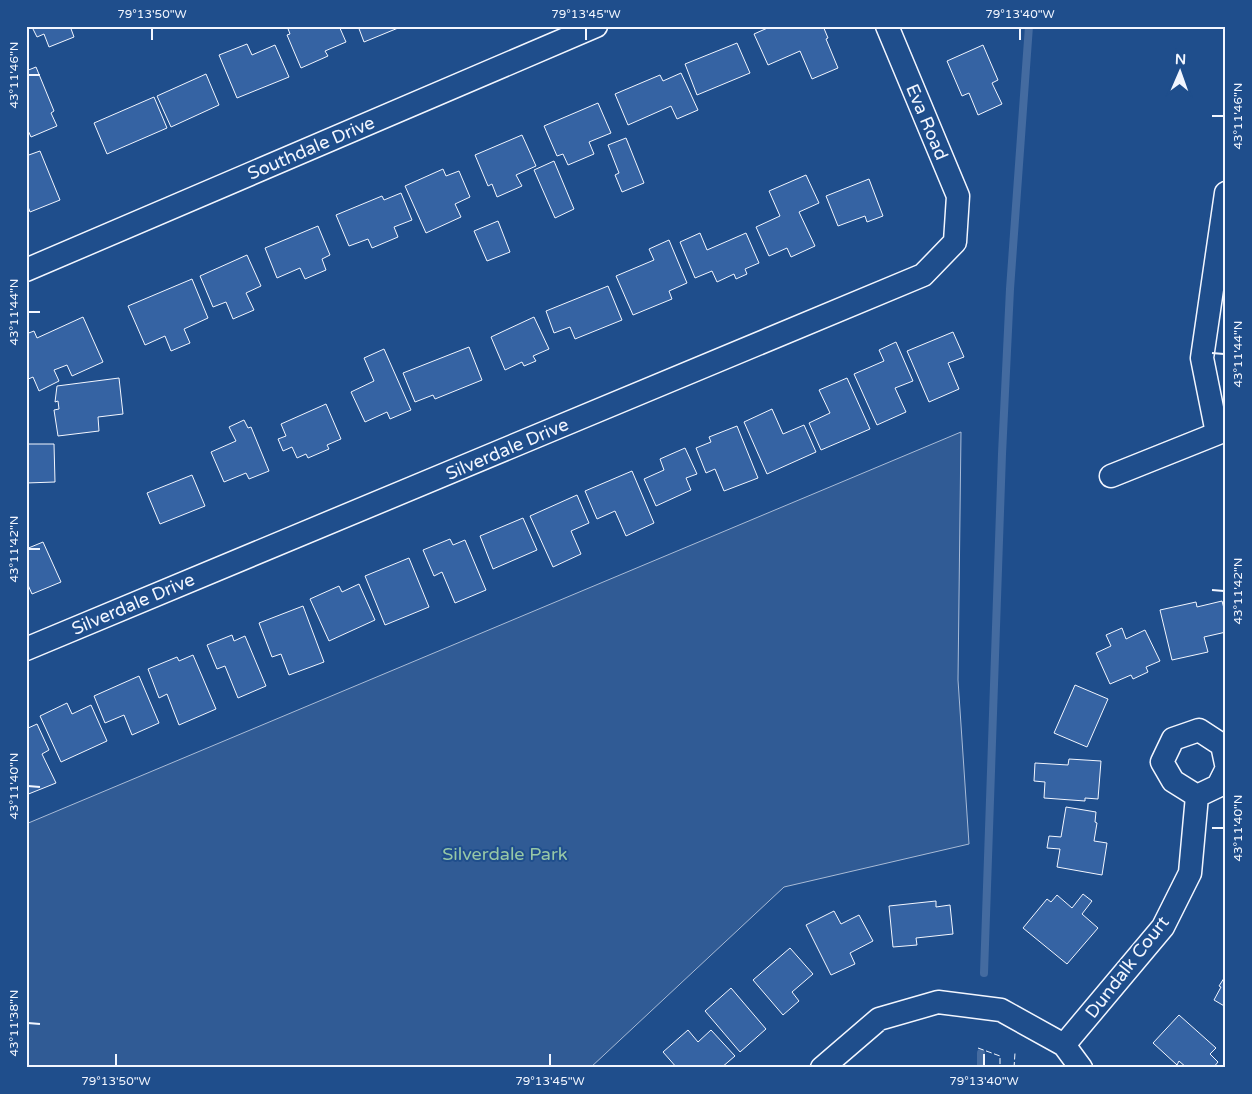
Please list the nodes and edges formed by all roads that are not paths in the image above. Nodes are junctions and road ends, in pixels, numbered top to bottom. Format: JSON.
{"nodes":[{"id":1,"x":596,"y":26,"type":"edge"},
{"id":2,"x":887,"y":26,"type":"edge"},
{"id":3,"x":1226,"y":193,"type":"edge"},
{"id":4,"x":956,"y":218,"type":"joint"},
{"id":5,"x":26,"y":270,"type":"edge"},
{"id":6,"x":1222,"y":432,"type":"edge"},
{"id":7,"x":1111,"y":476,"type":"dead end"},
{"id":8,"x":26,"y":649,"type":"edge"},
{"id":9,"x":1226,"y":764,"type":"edge"},
{"id":10,"x":1226,"y":770,"type":"edge"},
{"id":11,"x":1196,"y":796,"type":"junction"},
{"id":12,"x":1064,"y":1045,"type":"junction"},
{"id":13,"x":822,"y":1068,"type":"edge"},
{"id":14,"x":1081,"y":1068,"type":"edge"}],
"edges":[{"from":1,"to":5,"type":"street","name":"Southdale Drive"},
{"from":2,"to":4,"type":"street","name":"Eva Road"},
{"from":3,"to":6,"type":"street"},
{"from":4,"to":8,"type":"street","name":"Silverdale Drive"},
{"from":6,"to":7,"type":"street"},
{"from":9,"to":11,"type":"street"},
{"from":10,"to":11,"type":"street"},
{"from":11,"to":12,"type":"street","name":"Dundalk Court"},
{"from":12,"to":13,"type":"street"},
{"from":12,"to":14,"type":"street"}]}
